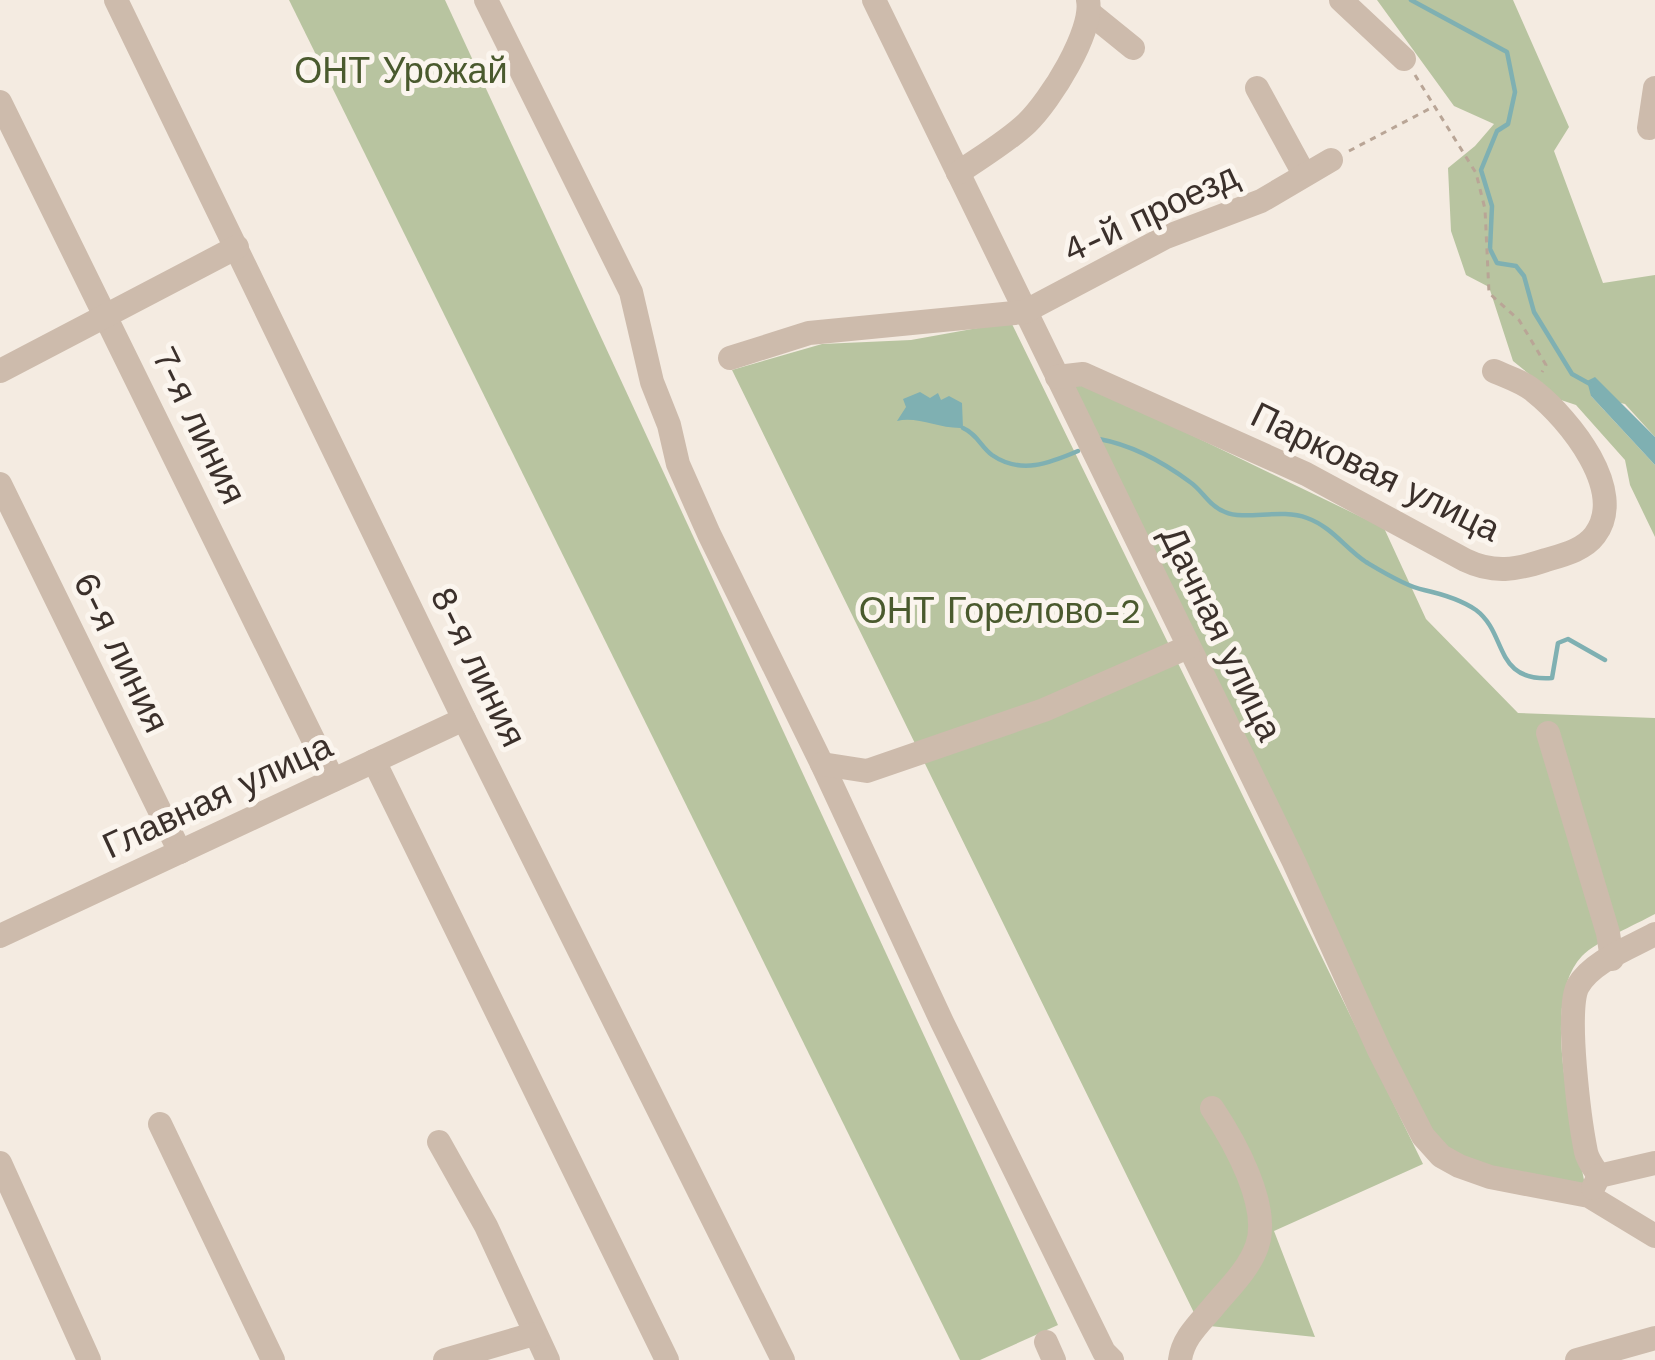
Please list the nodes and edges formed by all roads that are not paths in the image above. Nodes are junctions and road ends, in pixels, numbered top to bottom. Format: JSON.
{"nodes":[{"id":1,"x":116,"y":0,"type":"edge"},
{"id":2,"x":486,"y":0,"type":"edge"},
{"id":3,"x":874,"y":0,"type":"edge"},
{"id":4,"x":1341,"y":0,"type":"edge"},
{"id":5,"x":1089,"y":7,"type":"edge"},
{"id":6,"x":1133,"y":48,"type":"dead end"},
{"id":7,"x":1404,"y":59,"type":"road end"},
{"id":8,"x":1257,"y":88,"type":"dead end"},
{"id":9,"x":1655,"y":88,"type":"edge"},
{"id":10,"x":0,"y":102,"type":"edge"},
{"id":11,"x":1649,"y":128,"type":"dead end"},
{"id":12,"x":1331,"y":160,"type":"road end"},
{"id":13,"x":958,"y":173,"type":"junction"},
{"id":14,"x":1304,"y":174,"type":"junction"},
{"id":15,"x":237,"y":247,"type":"junction"},
{"id":16,"x":1024,"y":312,"type":"junction"},
{"id":17,"x":107,"y":317,"type":"junction"},
{"id":18,"x":730,"y":358,"type":"dead end"},
{"id":19,"x":0,"y":370,"type":"edge"},
{"id":20,"x":1494,"y":371,"type":"dead end"},
{"id":21,"x":1058,"y":377,"type":"junction"},
{"id":22,"x":0,"y":484,"type":"edge"},
{"id":23,"x":1188,"y":647,"type":"junction"},
{"id":24,"x":464,"y":719,"type":"junction"},
{"id":25,"x":1548,"y":733,"type":"dead end"},
{"id":26,"x":374,"y":761,"type":"junction"},
{"id":27,"x":822,"y":764,"type":"junction"},
{"id":28,"x":333,"y":780,"type":"junction"},
{"id":29,"x":180,"y":852,"type":"junction"},
{"id":30,"x":0,"y":907,"type":"edge"},
{"id":31,"x":6,"y":934,"type":"edge"},
{"id":32,"x":1655,"y":934,"type":"edge"},
{"id":33,"x":1612,"y":959,"type":"junction"},
{"id":34,"x":1212,"y":1108,"type":"dead end"},
{"id":35,"x":160,"y":1124,"type":"dead end"},
{"id":36,"x":439,"y":1142,"type":"dead end"},
{"id":37,"x":0,"y":1163,"type":"edge"},
{"id":38,"x":1655,"y":1163,"type":"edge"},
{"id":39,"x":1594,"y":1186,"type":"junction"},
{"id":40,"x":1655,"y":1236,"type":"edge"},
{"id":41,"x":534,"y":1334,"type":"junction"},
{"id":42,"x":1655,"y":1338,"type":"edge"},
{"id":43,"x":89,"y":1360,"type":"edge"},
{"id":44,"x":273,"y":1360,"type":"edge"},
{"id":45,"x":445,"y":1360,"type":"edge"},
{"id":46,"x":548,"y":1360,"type":"edge"},
{"id":47,"x":667,"y":1360,"type":"edge"},
{"id":48,"x":783,"y":1360,"type":"edge"},
{"id":49,"x":1112,"y":1360,"type":"edge"},
{"id":50,"x":1180,"y":1360,"type":"edge"},
{"id":51,"x":1577,"y":1360,"type":"edge"}],
"edges":[{"from":1,"to":15,"type":"street","name":"8-я линия"},
{"from":2,"to":27,"type":"street"},
{"from":3,"to":13,"type":"street","name":"Дачная улица"},
{"from":4,"to":7,"type":"street"},
{"from":5,"to":6,"type":"street"},
{"from":5,"to":13,"type":"street"},
{"from":8,"to":14,"type":"street"},
{"from":9,"to":11,"type":"street"},
{"from":10,"to":17,"type":"street","name":"7-я линия"},
{"from":12,"to":14,"type":"street","name":"4-й проезд"},
{"from":13,"to":16,"type":"street","name":"Дачная улица"},
{"from":14,"to":16,"type":"street","name":"4-й проезд"},
{"from":15,"to":17,"type":"street"},
{"from":15,"to":24,"type":"street","name":"8-я линия"},
{"from":16,"to":18,"type":"street"},
{"from":16,"to":21,"type":"street","name":"Дачная улица"},
{"from":17,"to":19,"type":"street"},
{"from":17,"to":28,"type":"street","name":"7-я линия"},
{"from":20,"to":21,"type":"street","name":"Парковая улица"},
{"from":21,"to":23,"type":"street","name":"Дачная улица"},
{"from":22,"to":29,"type":"street","name":"6-я линия"},
{"from":23,"to":27,"type":"street"},
{"from":23,"to":39,"type":"street","name":"Дачная улица"},
{"from":24,"to":26,"type":"street","name":"Главная улица"},
{"from":24,"to":48,"type":"street","name":"8-я линия"},
{"from":25,"to":33,"type":"street"},
{"from":26,"to":28,"type":"street","name":"Главная улица"},
{"from":26,"to":47,"type":"street"},
{"from":27,"to":49,"type":"street"},
{"from":28,"to":29,"type":"street","name":"Главная улица"},
{"from":29,"to":31,"type":"street","name":"Главная улица"},
{"from":30,"to":31,"type":"street"},
{"from":32,"to":33,"type":"street"},
{"from":33,"to":39,"type":"street"},
{"from":34,"to":50,"type":"street"},
{"from":35,"to":44,"type":"street"},
{"from":36,"to":41,"type":"street"},
{"from":37,"to":43,"type":"street"},
{"from":38,"to":39,"type":"street","name":"Дачная улица"},
{"from":39,"to":40,"type":"street","name":"Дачная улица"},
{"from":41,"to":45,"type":"street"},
{"from":41,"to":46,"type":"street"},
{"from":42,"to":51,"type":"street"}]}
